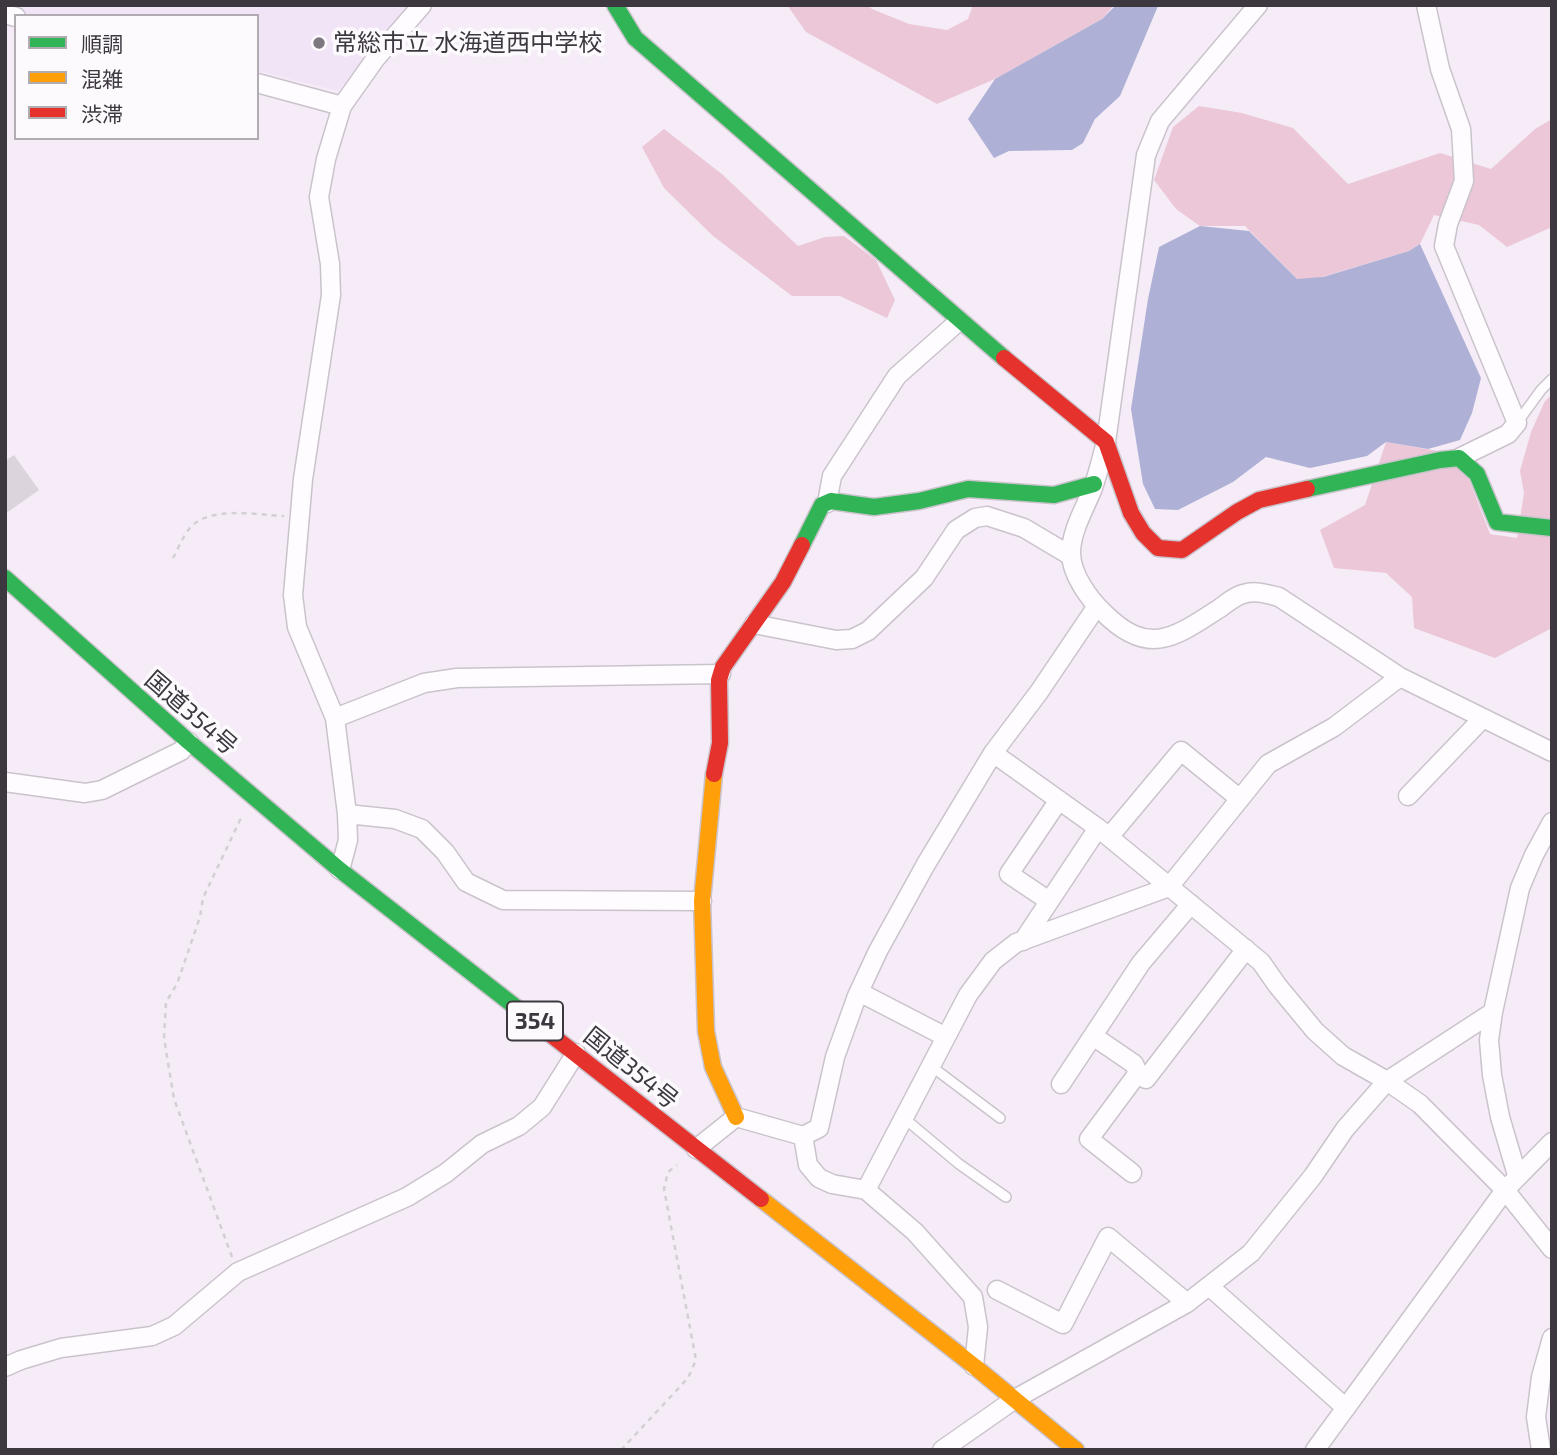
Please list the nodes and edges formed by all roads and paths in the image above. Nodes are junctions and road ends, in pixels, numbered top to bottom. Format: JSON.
{"nodes":[{"id":1,"x":422,"y":5,"type":"edge"},
{"id":2,"x":615,"y":5,"type":"edge"},
{"id":3,"x":1258,"y":5,"type":"edge"},
{"id":4,"x":1426,"y":5,"type":"edge"},
{"id":5,"x":259,"y":84,"type":"edge"},
{"id":6,"x":342,"y":106,"type":"junction"},
{"id":7,"x":959,"y":321,"type":"junction"},
{"id":8,"x":1552,"y":379,"type":"edge"},
{"id":9,"x":1517,"y":423,"type":"junction"},
{"id":10,"x":1106,"y":442,"type":"junction"},
{"id":11,"x":1459,"y":458,"type":"junction"},
{"id":12,"x":1094,"y":484,"type":"junction"},
{"id":13,"x":827,"y":503,"type":"junction"},
{"id":14,"x":300,"y":517,"type":"junction"},
{"id":15,"x":1552,"y":528,"type":"edge"},
{"id":16,"x":1071,"y":556,"type":"junction"},
{"id":17,"x":173,"y":558,"type":"dead end"},
{"id":18,"x":5,"y":578,"type":"edge"},
{"id":19,"x":1097,"y":606,"type":"junction"},
{"id":20,"x":754,"y":624,"type":"junction"},
{"id":21,"x":721,"y":674,"type":"junction"},
{"id":22,"x":1401,"y":677,"type":"junction"},
{"id":23,"x":335,"y":718,"type":"junction"},
{"id":24,"x":1483,"y":718,"type":"junction"},
{"id":25,"x":189,"y":742,"type":"junction"},
{"id":26,"x":1552,"y":752,"type":"edge"},
{"id":27,"x":993,"y":753,"type":"junction"},
{"id":28,"x":5,"y":782,"type":"edge"},
{"id":29,"x":252,"y":796,"type":"junction"},
{"id":30,"x":1408,"y":796,"type":"dead end"},
{"id":31,"x":1240,"y":799,"type":"junction"},
{"id":32,"x":1059,"y":800,"type":"junction"},
{"id":33,"x":348,"y":814,"type":"junction"},
{"id":34,"x":1552,"y":822,"type":"edge"},
{"id":35,"x":1104,"y":833,"type":"junction"},
{"id":36,"x":340,"y":870,"type":"junction"},
{"id":37,"x":1169,"y":887,"type":"junction"},
{"id":38,"x":702,"y":901,"type":"junction"},
{"id":39,"x":1049,"y":901,"type":"junction"},
{"id":40,"x":1191,"y":904,"type":"junction"},
{"id":41,"x":1023,"y":941,"type":"junction"},
{"id":42,"x":1246,"y":950,"type":"junction"},
{"id":43,"x":859,"y":992,"type":"junction"},
{"id":44,"x":1493,"y":1012,"type":"junction"},
{"id":45,"x":1093,"y":1036,"type":"junction"},
{"id":46,"x":946,"y":1037,"type":"junction"},
{"id":47,"x":576,"y":1053,"type":"junction"},
{"id":48,"x":931,"y":1066,"type":"junction"},
{"id":49,"x":1138,"y":1073,"type":"junction"},
{"id":50,"x":1387,"y":1081,"type":"junction"},
{"id":51,"x":1061,"y":1084,"type":"dead end"},
{"id":52,"x":736,"y":1116,"type":"junction"},
{"id":53,"x":904,"y":1118,"type":"junction"},
{"id":54,"x":1000,"y":1118,"type":"dead end"},
{"id":55,"x":803,"y":1136,"type":"junction"},
{"id":56,"x":1552,"y":1142,"type":"edge"},
{"id":57,"x":696,"y":1149,"type":"junction"},
{"id":58,"x":1132,"y":1173,"type":"dead end"},
{"id":59,"x":1517,"y":1175,"type":"junction"},
{"id":60,"x":866,"y":1190,"type":"junction"},
{"id":61,"x":1505,"y":1190,"type":"junction"},
{"id":62,"x":1006,"y":1197,"type":"dead end"},
{"id":63,"x":1552,"y":1249,"type":"edge"},
{"id":64,"x":238,"y":1272,"type":"junction"},
{"id":65,"x":1209,"y":1286,"type":"junction"},
{"id":66,"x":997,"y":1290,"type":"dead end"},
{"id":67,"x":1187,"y":1303,"type":"junction"},
{"id":68,"x":1552,"y":1338,"type":"edge"},
{"id":69,"x":974,"y":1366,"type":"junction"},
{"id":70,"x":5,"y":1367,"type":"edge"},
{"id":71,"x":1014,"y":1399,"type":"junction"},
{"id":72,"x":1346,"y":1408,"type":"junction"},
{"id":73,"x":621,"y":1450,"type":"edge"},
{"id":74,"x":942,"y":1450,"type":"edge"},
{"id":75,"x":1076,"y":1450,"type":"edge"},
{"id":76,"x":1315,"y":1450,"type":"edge"},
{"id":77,"x":1541,"y":1450,"type":"edge"}],
"edges":[{"from":1,"to":6,"type":"street"},
{"from":2,"to":7,"type":"main road"},
{"from":3,"to":10,"type":"street"},
{"from":4,"to":9,"type":"street"},
{"from":5,"to":6,"type":"street"},
{"from":6,"to":14,"type":"street"},
{"from":7,"to":10,"type":"main road"},
{"from":7,"to":13,"type":"street"},
{"from":8,"to":9,"type":"lane"},
{"from":9,"to":11,"type":"street"},
{"from":10,"to":11,"type":"main road"},
{"from":10,"to":12,"type":"street"},
{"from":11,"to":15,"type":"main road"},
{"from":12,"to":13,"type":"main road"},
{"from":12,"to":16,"type":"street"},
{"from":13,"to":20,"type":"main road"},
{"from":14,"to":17,"type":"path"},
{"from":14,"to":23,"type":"street"},
{"from":16,"to":19,"type":"street"},
{"from":16,"to":20,"type":"street"},
{"from":18,"to":25,"type":"main road","name":"国道354号","number":"354"},
{"from":19,"to":22,"type":"street"},
{"from":19,"to":27,"type":"street"},
{"from":20,"to":21,"type":"main road"},
{"from":21,"to":23,"type":"street"},
{"from":21,"to":38,"type":"main road"},
{"from":22,"to":24,"type":"street"},
{"from":22,"to":31,"type":"street"},
{"from":23,"to":33,"type":"street"},
{"from":24,"to":26,"type":"street"},
{"from":24,"to":30,"type":"street"},
{"from":25,"to":28,"type":"street"},
{"from":25,"to":29,"type":"main road","name":"国道354号","number":"354"},
{"from":27,"to":32,"type":"street"},
{"from":27,"to":43,"type":"street"},
{"from":29,"to":36,"type":"main road","name":"国道354号","number":"354"},
{"from":29,"to":64,"type":"path"},
{"from":31,"to":35,"type":"street"},
{"from":31,"to":37,"type":"street"},
{"from":32,"to":35,"type":"street"},
{"from":32,"to":39,"type":"street"},
{"from":33,"to":36,"type":"street"},
{"from":33,"to":38,"type":"street"},
{"from":34,"to":44,"type":"street"},
{"from":35,"to":37,"type":"street"},
{"from":35,"to":39,"type":"street"},
{"from":36,"to":47,"type":"main road","name":"国道354号","number":"354"},
{"from":37,"to":40,"type":"street"},
{"from":37,"to":41,"type":"street"},
{"from":38,"to":52,"type":"main road"},
{"from":39,"to":41,"type":"street"},
{"from":40,"to":42,"type":"street"},
{"from":40,"to":45,"type":"street"},
{"from":41,"to":46,"type":"street"},
{"from":42,"to":49,"type":"street"},
{"from":42,"to":50,"type":"street"},
{"from":43,"to":46,"type":"street"},
{"from":43,"to":55,"type":"street"},
{"from":44,"to":50,"type":"street"},
{"from":44,"to":59,"type":"street"},
{"from":45,"to":49,"type":"street"},
{"from":45,"to":51,"type":"street"},
{"from":46,"to":48,"type":"street"},
{"from":47,"to":57,"type":"main road","name":"国道354号","number":"354"},
{"from":47,"to":64,"type":"street"},
{"from":48,"to":53,"type":"street"},
{"from":48,"to":54,"type":"lane"},
{"from":49,"to":58,"type":"street"},
{"from":50,"to":61,"type":"street"},
{"from":50,"to":65,"type":"street"},
{"from":52,"to":55,"type":"street"},
{"from":52,"to":57,"type":"street"},
{"from":53,"to":60,"type":"street"},
{"from":53,"to":62,"type":"lane"},
{"from":55,"to":60,"type":"street"},
{"from":56,"to":59,"type":"street"},
{"from":57,"to":69,"type":"main road","name":"国道354号","number":"354"},
{"from":57,"to":73,"type":"path"},
{"from":59,"to":61,"type":"street"},
{"from":60,"to":69,"type":"street"},
{"from":61,"to":63,"type":"street"},
{"from":61,"to":72,"type":"street"},
{"from":64,"to":70,"type":"street"},
{"from":65,"to":67,"type":"street"},
{"from":65,"to":72,"type":"street"},
{"from":66,"to":67,"type":"street"},
{"from":67,"to":71,"type":"street"},
{"from":68,"to":77,"type":"street"},
{"from":69,"to":71,"type":"main road","name":"国道354号","number":"354"},
{"from":71,"to":74,"type":"street"},
{"from":71,"to":75,"type":"main road","name":"国道354号","number":"354"},
{"from":72,"to":76,"type":"street"}]}
